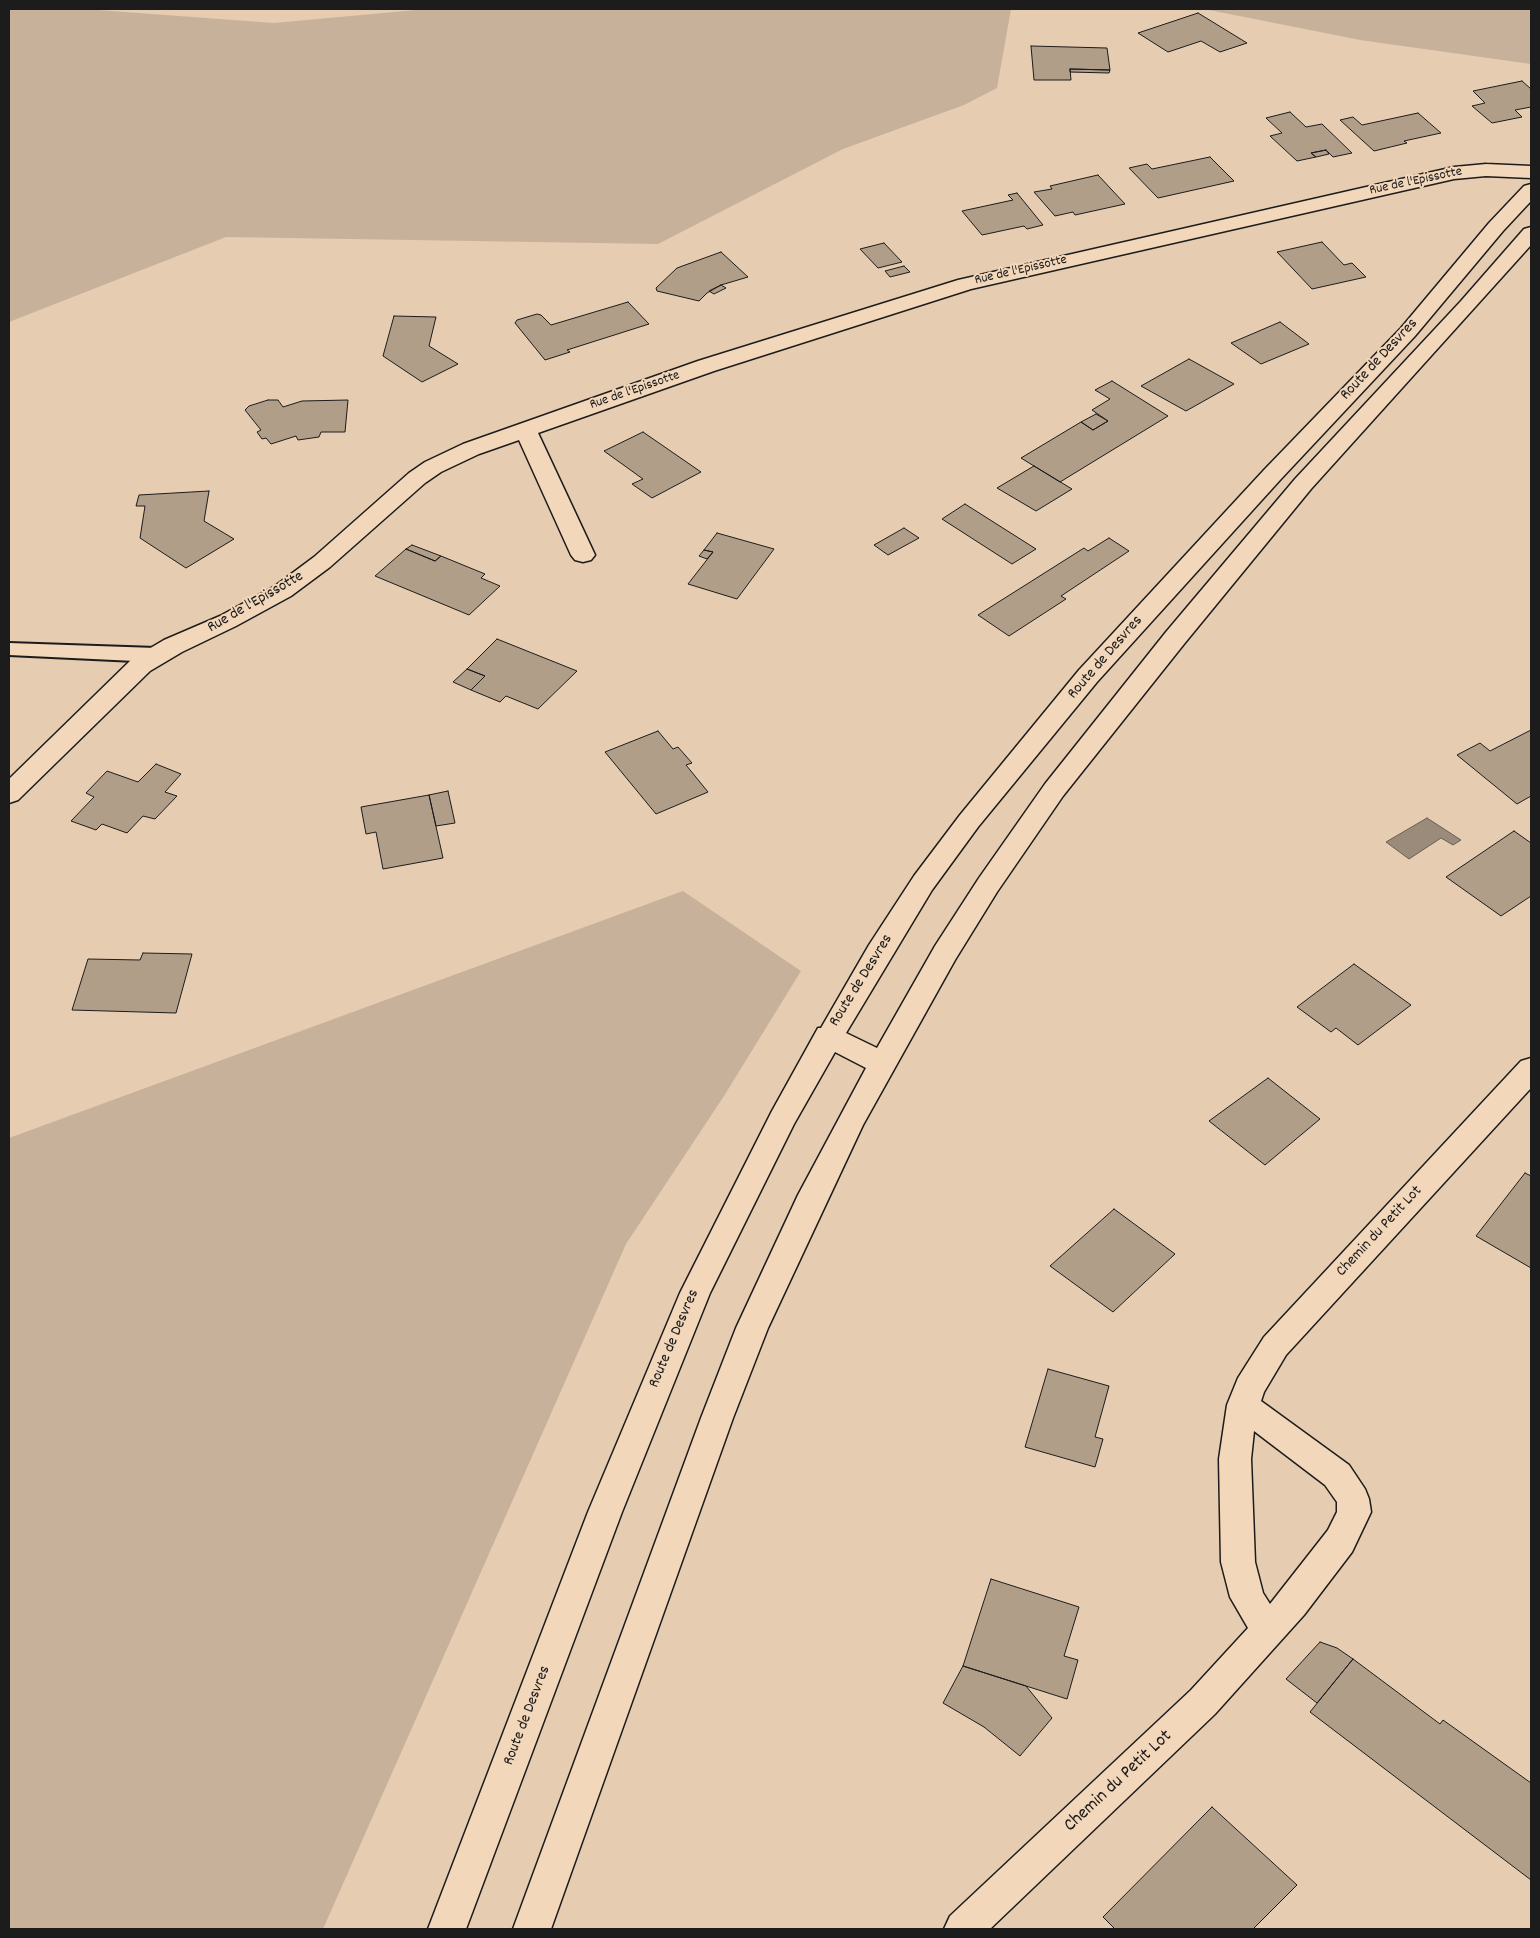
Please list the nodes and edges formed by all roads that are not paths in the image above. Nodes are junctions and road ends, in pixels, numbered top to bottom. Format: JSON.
{"nodes":[{"id":1,"x":1531,"y":172,"type":"edge"},
{"id":2,"x":1531,"y":190,"type":"edge"},
{"id":3,"x":1531,"y":233,"type":"edge"},
{"id":4,"x":525,"y":429,"type":"junction"},
{"id":5,"x":583,"y":555,"type":"dead end"},
{"id":6,"x":9,"y":649,"type":"edge"},
{"id":7,"x":156,"y":655,"type":"junction"},
{"id":8,"x":9,"y":794,"type":"edge"},
{"id":9,"x":828,"y":1036,"type":"junction"},
{"id":10,"x":882,"y":1063,"type":"junction"},
{"id":11,"x":1531,"y":1069,"type":"edge"},
{"id":12,"x":1243,"y":1404,"type":"junction"},
{"id":13,"x":1269,"y":1629,"type":"junction"},
{"id":14,"x":447,"y":1929,"type":"edge"},
{"id":15,"x":532,"y":1929,"type":"edge"},
{"id":16,"x":963,"y":1929,"type":"edge"}],
"edges":[{"from":1,"to":4,"type":"main road","name":"Rue de l'Epissotte"},
{"from":2,"to":9,"type":"main road","name":"Route de Desvres"},
{"from":3,"to":10,"type":"main road","name":"Route de Desvres"},
{"from":4,"to":5,"type":"main road"},
{"from":4,"to":7,"type":"main road","name":"Rue de l'Epissotte"},
{"from":6,"to":7,"type":"lane","name":"Rue de l'Epissotte"},
{"from":7,"to":8,"type":"main road","name":"Rue de l'Epissotte"},
{"from":9,"to":10,"type":"main road"},
{"from":9,"to":14,"type":"main road","name":"Route de Desvres"},
{"from":10,"to":15,"type":"main road","name":"Route de Desvres"},
{"from":11,"to":12,"type":"main road","name":"Chemin du Petit Lot"},
{"from":12,"to":13,"type":"main road","name":"Chemin du Petit Lot"},
{"from":12,"to":13,"type":"main road","name":"Chemin du Petit Lot"},
{"from":13,"to":16,"type":"main road","name":"Chemin du Petit Lot"}]}
